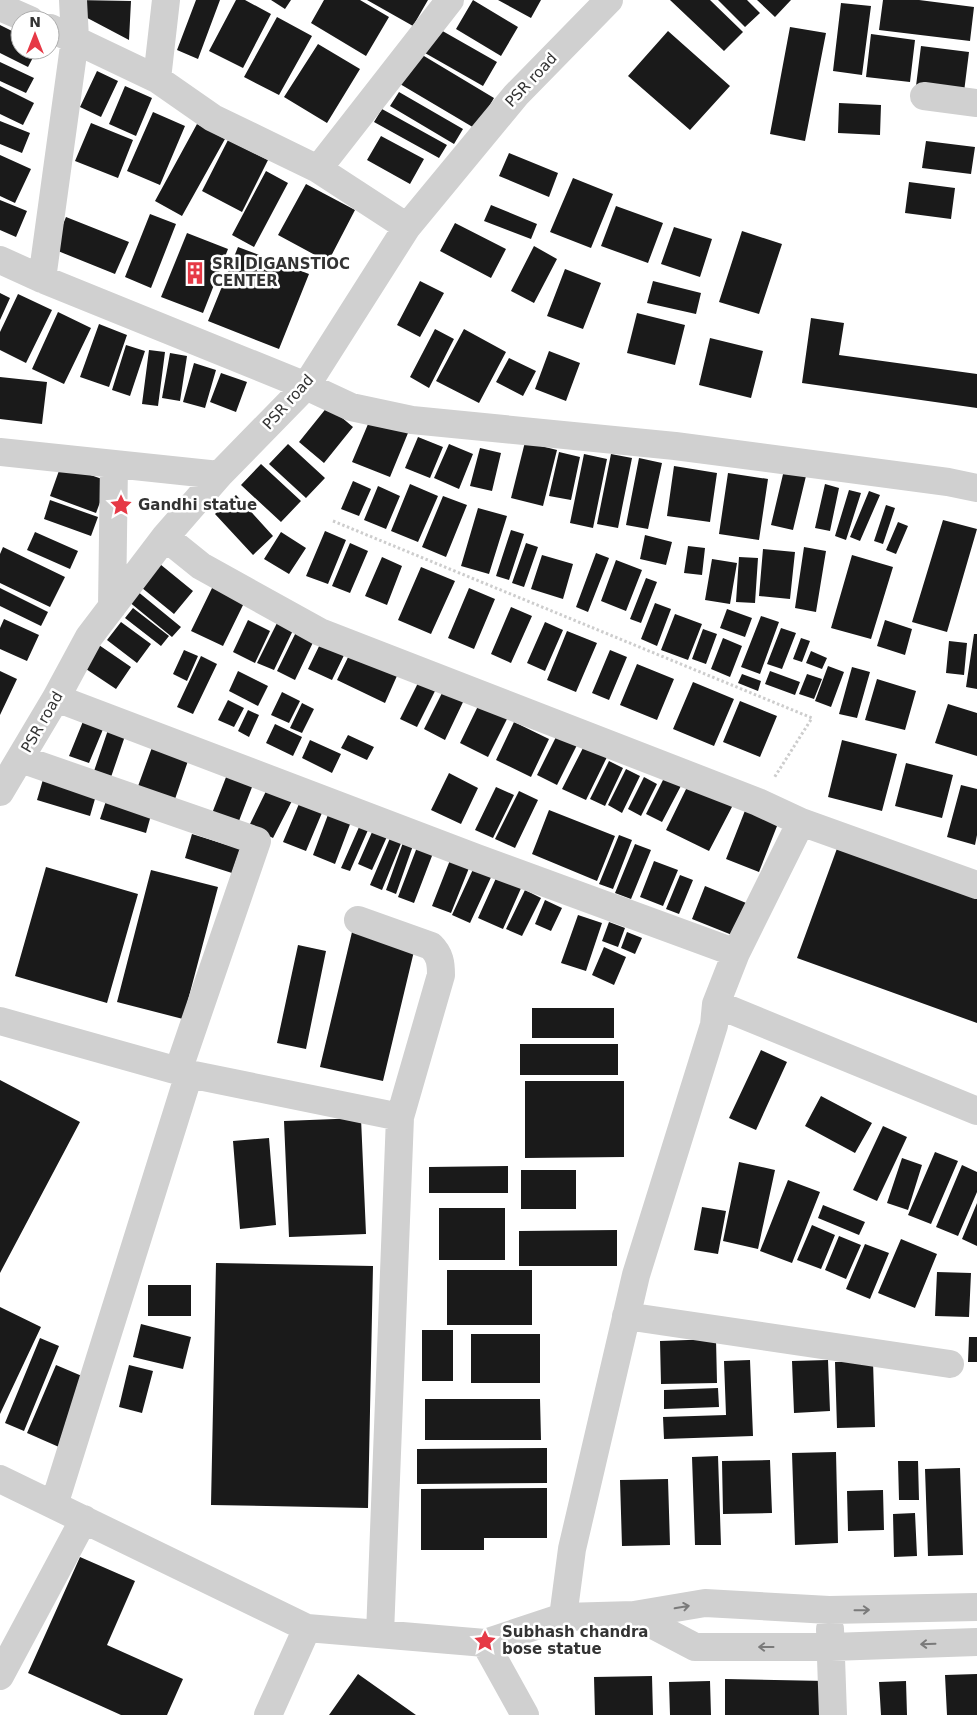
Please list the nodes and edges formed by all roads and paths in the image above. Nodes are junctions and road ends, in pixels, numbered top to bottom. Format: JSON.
{"nodes":[{"id":1,"x":73,"y":0,"type":"edge"},
{"id":2,"x":166,"y":0,"type":"edge"},
{"id":3,"x":450,"y":0,"type":"edge"},
{"id":4,"x":609,"y":0,"type":"edge"},
{"id":5,"x":60,"y":32,"type":"edge"},
{"id":6,"x":75,"y":39,"type":"junction"},
{"id":7,"x":157,"y":79,"type":"junction"},
{"id":8,"x":924,"y":96,"type":"dead end"},
{"id":9,"x":977,"y":103,"type":"edge"},
{"id":10,"x":318,"y":169,"type":"junction"},
{"id":11,"x":407,"y":227,"type":"junction"},
{"id":12,"x":0,"y":260,"type":"edge"},
{"id":13,"x":42,"y":279,"type":"junction"},
{"id":14,"x":306,"y":386,"type":"junction"},
{"id":15,"x":0,"y":452,"type":"edge"},
{"id":16,"x":114,"y":464,"type":"junction"},
{"id":17,"x":219,"y":475,"type":"junction"},
{"id":18,"x":977,"y":488,"type":"edge"},
{"id":19,"x":333,"y":521,"type":"dead end"},
{"id":20,"x":165,"y":537,"type":"junction"},
{"id":21,"x":112,"y":607,"type":"junction"},
{"id":22,"x":56,"y":698,"type":"junction"},
{"id":23,"x":21,"y":759,"type":"junction"},
{"id":24,"x":0,"y":792,"type":"edge"},
{"id":25,"x":758,"y":802,"type":"junction"},
{"id":26,"x":801,"y":822,"type":"junction"},
{"id":27,"x":977,"y":885,"type":"edge"},
{"id":28,"x":358,"y":920,"type":"dead end"},
{"id":29,"x":736,"y":953,"type":"junction"},
{"id":30,"x":716,"y":1004,"type":"junction"},
{"id":31,"x":0,"y":1021,"type":"edge"},
{"id":32,"x":184,"y":1072,"type":"junction"},
{"id":33,"x":977,"y":1111,"type":"edge"},
{"id":34,"x":400,"y":1117,"type":"junction"},
{"id":35,"x":626,"y":1316,"type":"junction"},
{"id":36,"x":950,"y":1364,"type":"dead end"},
{"id":37,"x":0,"y":1479,"type":"edge"},
{"id":38,"x":54,"y":1505,"type":"junction"},
{"id":39,"x":84,"y":1520,"type":"junction"},
{"id":40,"x":977,"y":1607,"type":"edge"},
{"id":41,"x":828,"y":1610,"type":"junction"},
{"id":42,"x":634,"y":1615,"type":"junction"},
{"id":43,"x":563,"y":1617,"type":"junction"},
{"id":44,"x":307,"y":1628,"type":"junction"},
{"id":45,"x":380,"y":1634,"type":"junction"},
{"id":46,"x":977,"y":1642,"type":"edge"},
{"id":47,"x":485,"y":1643,"type":"junction"},
{"id":48,"x":830,"y":1647,"type":"junction"},
{"id":49,"x":0,"y":1676,"type":"edge"},
{"id":50,"x":268,"y":1715,"type":"edge"},
{"id":51,"x":525,"y":1715,"type":"edge"},
{"id":52,"x":833,"y":1715,"type":"edge"}],
"edges":[{"from":1,"to":6,"type":"street"},
{"from":2,"to":7,"type":"street"},
{"from":3,"to":10,"type":"street"},
{"from":4,"to":11,"type":"street","name":"PSR road"},
{"from":5,"to":6,"type":"street"},
{"from":6,"to":7,"type":"street"},
{"from":6,"to":13,"type":"street"},
{"from":7,"to":10,"type":"street"},
{"from":8,"to":9,"type":"street"},
{"from":10,"to":11,"type":"street"},
{"from":11,"to":14,"type":"street","name":"PSR road"},
{"from":12,"to":13,"type":"street"},
{"from":13,"to":14,"type":"street"},
{"from":14,"to":17,"type":"street","name":"PSR road"},
{"from":14,"to":18,"type":"street"},
{"from":15,"to":16,"type":"street"},
{"from":16,"to":17,"type":"street"},
{"from":16,"to":21,"type":"street"},
{"from":17,"to":20,"type":"street","name":"PSR road"},
{"from":19,"to":25,"type":"path"},
{"from":20,"to":21,"type":"street","name":"PSR road"},
{"from":20,"to":25,"type":"street"},
{"from":21,"to":22,"type":"street","name":"PSR road"},
{"from":22,"to":23,"type":"street","name":"PSR road"},
{"from":22,"to":29,"type":"street"},
{"from":23,"to":24,"type":"street","name":"PSR road"},
{"from":23,"to":32,"type":"street"},
{"from":25,"to":26,"type":"street"},
{"from":26,"to":27,"type":"street"},
{"from":26,"to":29,"type":"street"},
{"from":28,"to":34,"type":"street"},
{"from":29,"to":30,"type":"street"},
{"from":30,"to":33,"type":"street"},
{"from":30,"to":35,"type":"street"},
{"from":31,"to":32,"type":"street"},
{"from":32,"to":34,"type":"street"},
{"from":32,"to":38,"type":"street"},
{"from":34,"to":45,"type":"street"},
{"from":35,"to":36,"type":"street"},
{"from":35,"to":43,"type":"street"},
{"from":37,"to":38,"type":"street"},
{"from":38,"to":39,"type":"street"},
{"from":39,"to":44,"type":"street"},
{"from":39,"to":49,"type":"street"},
{"from":41,"to":40,"type":"street","one_way":true},
{"from":42,"to":41,"type":"street","one_way":true},
{"from":41,"to":48,"type":"street"},
{"from":42,"to":43,"type":"street"},
{"from":48,"to":42,"type":"street","one_way":true},
{"from":43,"to":47,"type":"street"},
{"from":44,"to":45,"type":"street"},
{"from":44,"to":50,"type":"street"},
{"from":45,"to":47,"type":"street"},
{"from":46,"to":48,"type":"street","one_way":true},
{"from":47,"to":51,"type":"street"},
{"from":48,"to":52,"type":"street"}]}
